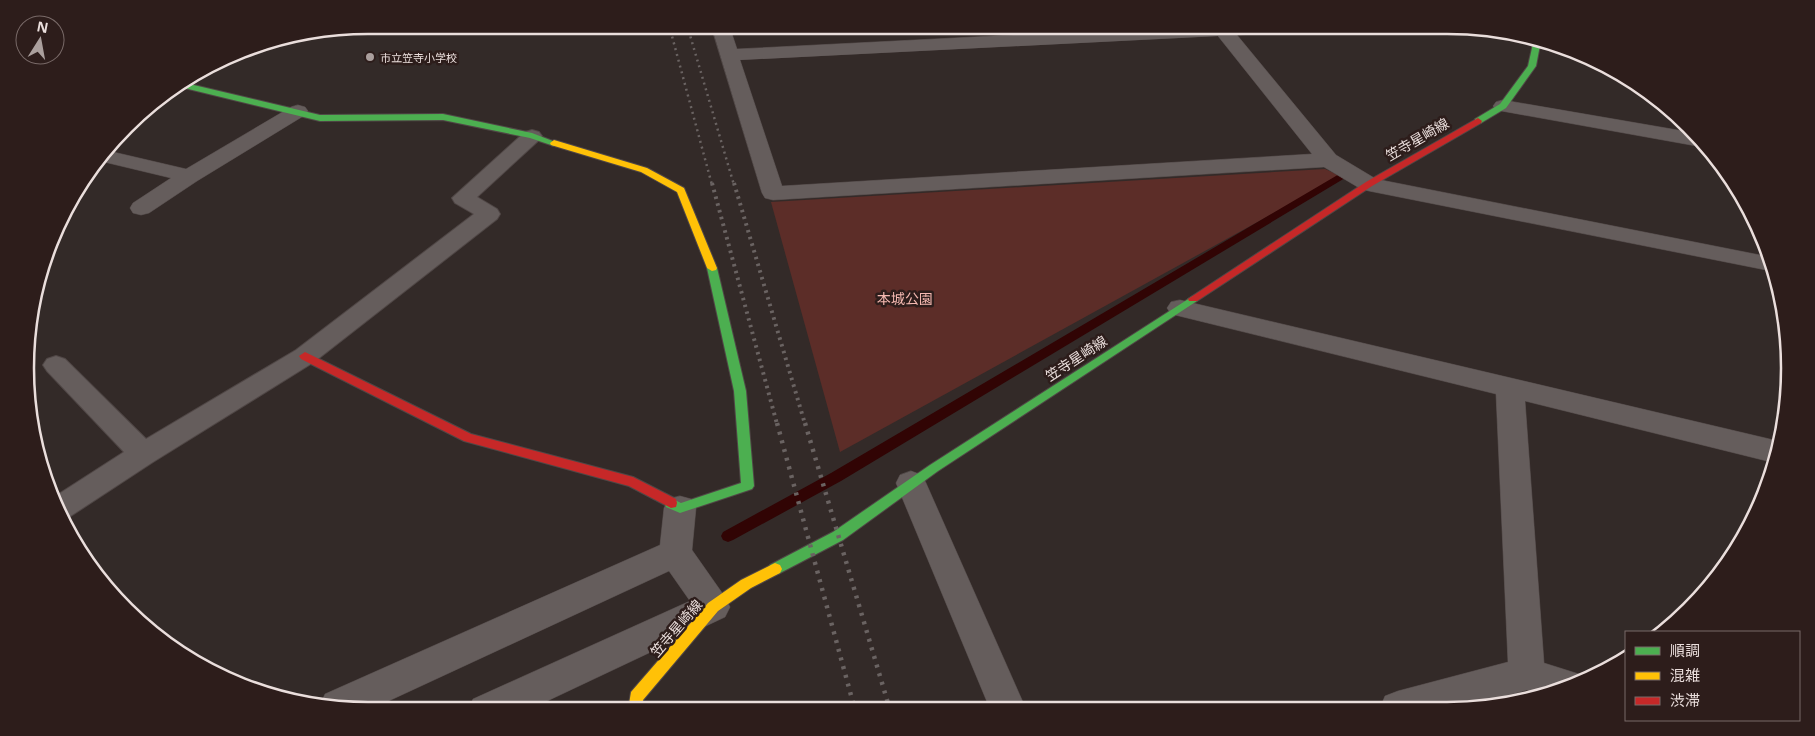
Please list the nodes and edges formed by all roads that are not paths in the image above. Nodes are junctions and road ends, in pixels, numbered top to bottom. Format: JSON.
{"nodes":[{"id":1,"x":723,"y":34,"type":"edge"},
{"id":2,"x":1098,"y":34,"type":"edge"},
{"id":3,"x":1226,"y":34,"type":"edge"},
{"id":4,"x":1536,"y":46,"type":"edge"},
{"id":5,"x":731,"y":55,"type":"junction"},
{"id":6,"x":188,"y":86,"type":"edge"},
{"id":7,"x":1503,"y":106,"type":"junction"},
{"id":8,"x":298,"y":111,"type":"junction"},
{"id":9,"x":532,"y":136,"type":"junction"},
{"id":10,"x":1689,"y":139,"type":"edge"},
{"id":11,"x":109,"y":157,"type":"edge"},
{"id":12,"x":1328,"y":160,"type":"junction"},
{"id":13,"x":189,"y":176,"type":"junction"},
{"id":14,"x":1369,"y":184,"type":"junction"},
{"id":15,"x":141,"y":208,"type":"dead end"},
{"id":16,"x":1765,"y":263,"type":"edge"},
{"id":17,"x":1180,"y":308,"type":"junction"},
{"id":18,"x":305,"y":356,"type":"junction"},
{"id":19,"x":56,"y":365,"type":"dead end"},
{"id":20,"x":1510,"y":388,"type":"junction"},
{"id":21,"x":1771,"y":450,"type":"edge"},
{"id":22,"x":143,"y":454,"type":"junction"},
{"id":23,"x":911,"y":483,"type":"junction"},
{"id":24,"x":64,"y":507,"type":"edge"},
{"id":25,"x":680,"y":508,"type":"junction"},
{"id":26,"x":675,"y":553,"type":"junction"},
{"id":27,"x":713,"y":607,"type":"junction"},
{"id":28,"x":1527,"y":674,"type":"junction"},
{"id":29,"x":1558,"y":684,"type":"edge"},
{"id":30,"x":347,"y":702,"type":"edge"},
{"id":31,"x":506,"y":702,"type":"edge"},
{"id":32,"x":636,"y":702,"type":"edge"},
{"id":33,"x":1005,"y":702,"type":"edge"},
{"id":34,"x":1421,"y":702,"type":"edge"}],
"edges":[{"from":1,"to":5,"type":"street"},
{"from":2,"to":5,"type":"street"},
{"from":3,"to":12,"type":"street"},
{"from":4,"to":7,"type":"street","name":"笠寺星崎線"},
{"from":5,"to":12,"type":"street"},
{"from":6,"to":8,"type":"street"},
{"from":7,"to":10,"type":"street"},
{"from":7,"to":14,"type":"street","name":"笠寺星崎線"},
{"from":8,"to":9,"type":"street"},
{"from":8,"to":13,"type":"street"},
{"from":9,"to":18,"type":"lane"},
{"from":9,"to":25,"type":"street"},
{"from":11,"to":13,"type":"street"},
{"from":12,"to":14,"type":"street"},
{"from":13,"to":15,"type":"street"},
{"from":14,"to":16,"type":"street"},
{"from":14,"to":17,"type":"street","name":"笠寺星崎線"},
{"from":17,"to":20,"type":"street"},
{"from":17,"to":23,"type":"street","name":"笠寺星崎線"},
{"from":18,"to":22,"type":"lane"},
{"from":18,"to":25,"type":"street"},
{"from":19,"to":22,"type":"lane"},
{"from":20,"to":21,"type":"street"},
{"from":20,"to":28,"type":"street"},
{"from":22,"to":24,"type":"lane"},
{"from":23,"to":27,"type":"street","name":"笠寺星崎線"},
{"from":23,"to":33,"type":"street"},
{"from":25,"to":26,"type":"street"},
{"from":26,"to":27,"type":"street"},
{"from":26,"to":30,"type":"street"},
{"from":27,"to":31,"type":"street"},
{"from":27,"to":32,"type":"street","name":"笠寺星崎線"},
{"from":28,"to":29,"type":"street"},
{"from":28,"to":34,"type":"street"}]}
